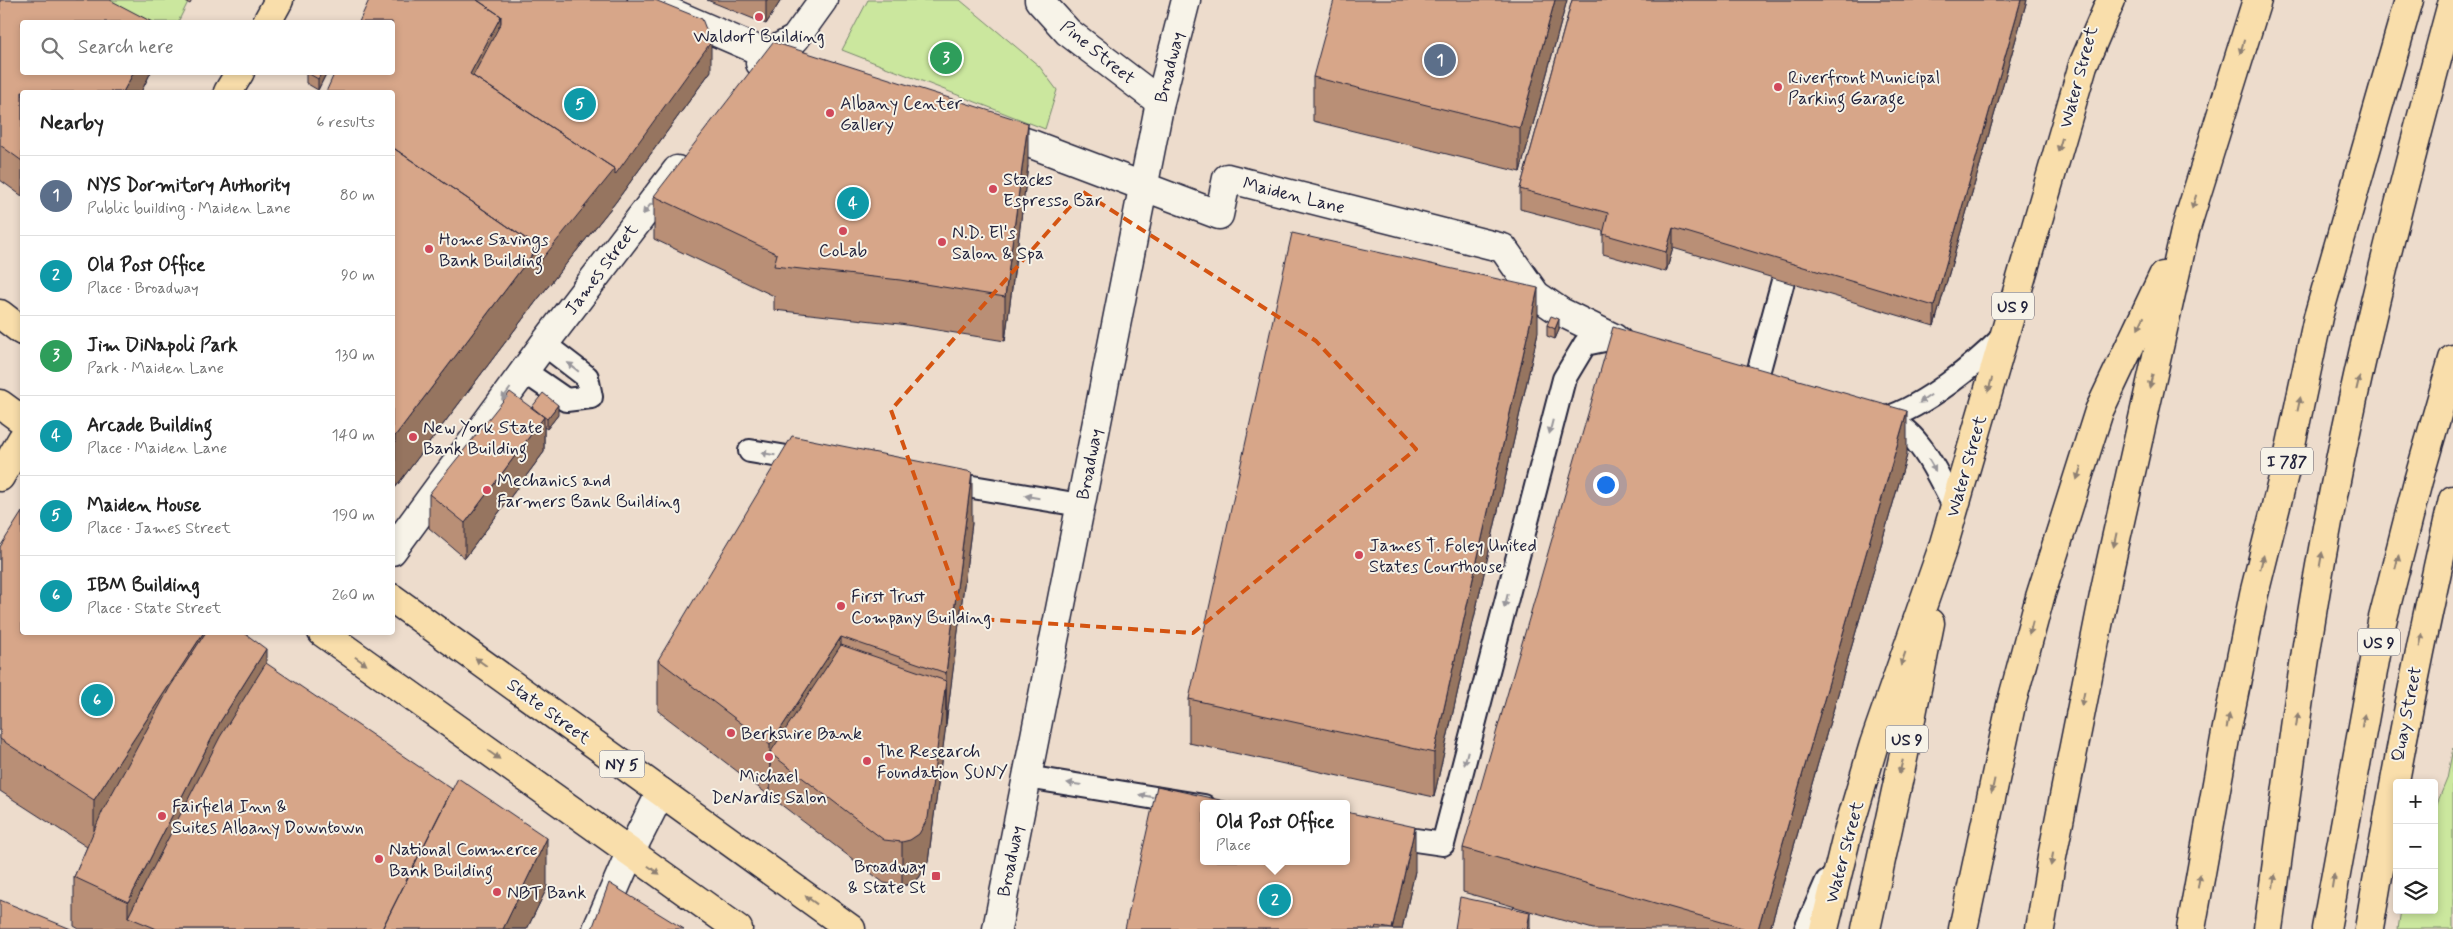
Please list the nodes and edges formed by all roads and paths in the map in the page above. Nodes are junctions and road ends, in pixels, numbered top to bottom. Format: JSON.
{"nodes":[{"id":1,"x":279,"y":0,"type":"edge"},
{"id":2,"x":642,"y":0,"type":"edge"},
{"id":3,"x":823,"y":0,"type":"edge"},
{"id":4,"x":1038,"y":0,"type":"edge"},
{"id":5,"x":1186,"y":0,"type":"edge"},
{"id":6,"x":2098,"y":0,"type":"edge"},
{"id":7,"x":2111,"y":0,"type":"edge"},
{"id":8,"x":2257,"y":0,"type":"edge"},
{"id":9,"x":2410,"y":0,"type":"edge"},
{"id":10,"x":2452,"y":0,"type":"edge"},
{"id":11,"x":268,"y":20,"type":"edge"},
{"id":12,"x":766,"y":54,"type":"junction"},
{"id":13,"x":2083,"y":65,"type":"junction"},
{"id":14,"x":819,"y":73,"type":"edge"},
{"id":15,"x":238,"y":75,"type":"edge"},
{"id":16,"x":742,"y":86,"type":"edge"},
{"id":17,"x":229,"y":90,"type":"edge"},
{"id":18,"x":1160,"y":102,"type":"junction"},
{"id":19,"x":964,"y":122,"type":"edge"},
{"id":20,"x":694,"y":148,"type":"edge"},
{"id":21,"x":1144,"y":186,"type":"junction"},
{"id":22,"x":2185,"y":232,"type":"junction"},
{"id":23,"x":1783,"y":281,"type":"edge"},
{"id":24,"x":0,"y":314,"type":"edge"},
{"id":25,"x":20,"y":329,"type":"edge"},
{"id":26,"x":2004,"y":336,"type":"junction"},
{"id":27,"x":1614,"y":338,"type":"junction"},
{"id":28,"x":544,"y":344,"type":"junction"},
{"id":29,"x":1641,"y":346,"type":"edge"},
{"id":30,"x":2453,"y":359,"type":"edge"},
{"id":31,"x":524,"y":371,"type":"junction"},
{"id":32,"x":0,"y":404,"type":"edge"},
{"id":33,"x":1748,"y":409,"type":"edge"},
{"id":34,"x":1858,"y":410,"type":"edge"},
{"id":35,"x":1886,"y":418,"type":"junction"},
{"id":36,"x":20,"y":419,"type":"edge"},
{"id":37,"x":20,"y":442,"type":"edge"},
{"id":38,"x":750,"y":451,"type":"dead end"},
{"id":39,"x":828,"y":464,"type":"edge"},
{"id":40,"x":0,"y":476,"type":"edge"},
{"id":41,"x":926,"y":479,"type":"edge"},
{"id":42,"x":2453,"y":500,"type":"edge"},
{"id":43,"x":1080,"y":505,"type":"junction"},
{"id":44,"x":1954,"y":506,"type":"junction"},
{"id":45,"x":395,"y":547,"type":"edge"},
{"id":46,"x":1943,"y":547,"type":"junction"},
{"id":47,"x":395,"y":600,"type":"edge"},
{"id":48,"x":329,"y":635,"type":"edge"},
{"id":49,"x":1027,"y":777,"type":"junction"},
{"id":50,"x":661,"y":792,"type":"junction"},
{"id":51,"x":1200,"y":805,"type":"edge"},
{"id":52,"x":1350,"y":831,"type":"edge"},
{"id":53,"x":1847,"y":834,"type":"junction"},
{"id":54,"x":630,"y":853,"type":"junction"},
{"id":55,"x":597,"y":929,"type":"edge"},
{"id":56,"x":738,"y":929,"type":"edge"},
{"id":57,"x":851,"y":929,"type":"edge"},
{"id":58,"x":997,"y":929,"type":"edge"},
{"id":59,"x":1806,"y":929,"type":"edge"},
{"id":60,"x":1824,"y":929,"type":"edge"},
{"id":61,"x":1866,"y":929,"type":"edge"},
{"id":62,"x":1963,"y":929,"type":"edge"},
{"id":63,"x":2040,"y":929,"type":"edge"},
{"id":64,"x":2191,"y":929,"type":"edge"},
{"id":65,"x":2268,"y":929,"type":"edge"},
{"id":66,"x":2326,"y":929,"type":"edge"},
{"id":67,"x":2369,"y":929,"type":"edge"}],
"edges":[{"from":1,"to":11,"type":"main road"},
{"from":2,"to":12,"type":"street"},
{"from":3,"to":12,"type":"street"},
{"from":4,"to":18,"type":"street","name":"Pine Street"},
{"from":5,"to":18,"type":"street","name":"Broadway"},
{"from":6,"to":13,"type":"street","name":"Water Street"},
{"from":7,"to":13,"type":"main road","number":"US 9"},
{"from":8,"to":22,"type":"main road","one_way":true},
{"from":64,"to":9,"type":"main road","number":"I 787","one_way":true},
{"from":65,"to":10,"type":"main road","one_way":true},
{"from":12,"to":14,"type":"street"},
{"from":12,"to":16,"type":"street"},
{"from":13,"to":26,"type":"main road","name":"Water Street","number":"US 9","one_way":true},
{"from":15,"to":17,"type":"main road"},
{"from":18,"to":21,"type":"street","name":"Broadway"},
{"from":19,"to":21,"type":"street","name":"Maiden Lane"},
{"from":20,"to":28,"type":"street","name":"James Street","one_way":true},
{"from":21,"to":27,"type":"street","name":"Maiden Lane"},
{"from":21,"to":43,"type":"street","name":"Broadway"},
{"from":22,"to":62,"type":"main road","one_way":true},
{"from":22,"to":63,"type":"main road","one_way":true},
{"from":23,"to":33,"type":"lane"},
{"from":24,"to":25,"type":"main road"},
{"from":26,"to":35,"type":"lane","one_way":true},
{"from":26,"to":44,"type":"main road","name":"Water Street","number":"US 9","one_way":true},
{"from":27,"to":29,"type":"lane"},
{"from":27,"to":52,"type":"lane","one_way":true},
{"from":28,"to":31,"type":"street","name":"James Street"},
{"from":31,"to":28,"type":"lane","one_way":true},
{"from":66,"to":30,"type":"main road","number":"US 9","one_way":true},
{"from":31,"to":45,"type":"street","name":"James Street","one_way":true},
{"from":32,"to":36,"type":"main road"},
{"from":34,"to":35,"type":"lane"},
{"from":35,"to":44,"type":"lane","one_way":true},
{"from":37,"to":40,"type":"main road"},
{"from":39,"to":38,"type":"lane","one_way":true},
{"from":43,"to":41,"type":"lane","one_way":true},
{"from":67,"to":42,"type":"main road","name":"Quay Street","one_way":true},
{"from":43,"to":49,"type":"street","name":"Broadway"},
{"from":44,"to":46,"type":"main road","name":"Water Street","number":"US 9"},
{"from":46,"to":53,"type":"main road","name":"Water Street","one_way":true},
{"from":46,"to":61,"type":"main road","number":"US 9","one_way":true},
{"from":50,"to":47,"type":"main road","name":"State Street","number":"NY 5","one_way":true},
{"from":48,"to":54,"type":"main road","one_way":true},
{"from":51,"to":49,"type":"lane","one_way":true},
{"from":49,"to":58,"type":"street","name":"Broadway"},
{"from":50,"to":54,"type":"street"},
{"from":57,"to":50,"type":"main road","name":"State Street","number":"NY 5","one_way":true},
{"from":53,"to":59,"type":"lane"},
{"from":53,"to":60,"type":"main road","name":"Water Street"},
{"from":54,"to":55,"type":"street"},
{"from":54,"to":56,"type":"main road","one_way":true}]}
